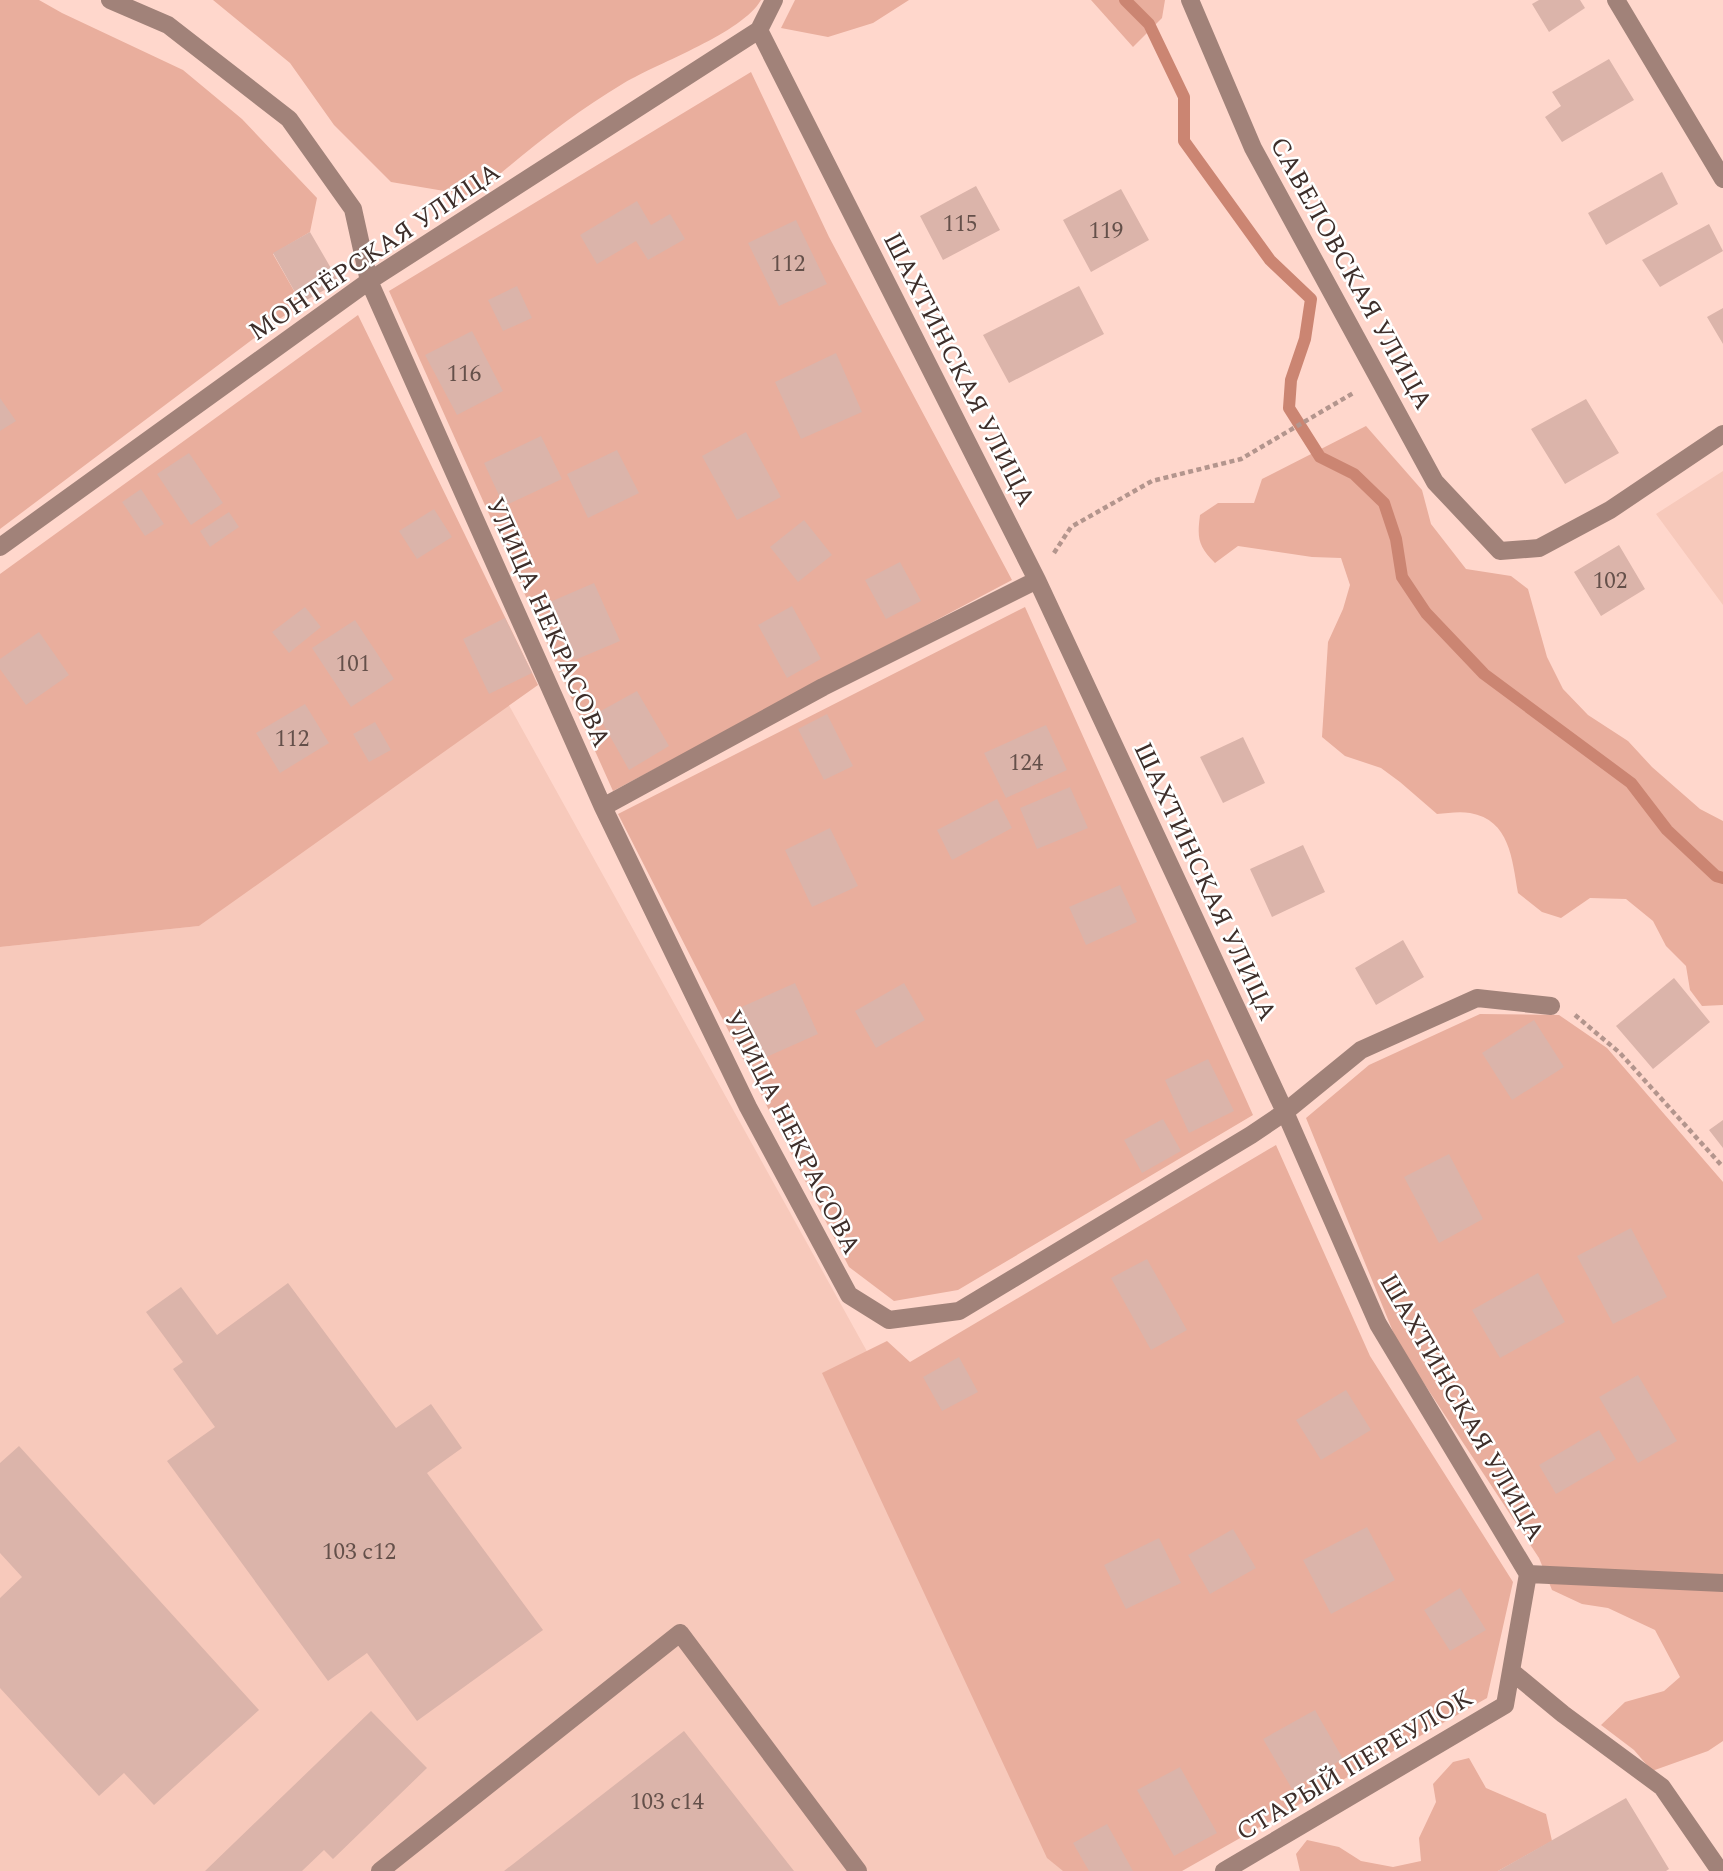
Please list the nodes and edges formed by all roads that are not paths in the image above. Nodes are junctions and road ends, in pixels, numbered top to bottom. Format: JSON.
{"nodes":[{"id":1,"x":110,"y":0,"type":"edge"},
{"id":2,"x":774,"y":0,"type":"edge"},
{"id":3,"x":1190,"y":0,"type":"edge"},
{"id":4,"x":1616,"y":0,"type":"edge"},
{"id":5,"x":759,"y":30,"type":"junction"},
{"id":6,"x":1723,"y":179,"type":"edge"},
{"id":7,"x":369,"y":281,"type":"junction"},
{"id":8,"x":1723,"y":434,"type":"edge"},
{"id":9,"x":0,"y":547,"type":"edge"},
{"id":10,"x":1037,"y":580,"type":"junction"},
{"id":11,"x":603,"y":807,"type":"junction"},
{"id":12,"x":1551,"y":1006,"type":"road end"},
{"id":13,"x":1285,"y":1112,"type":"junction"},
{"id":14,"x":1528,"y":1574,"type":"junction"},
{"id":15,"x":1723,"y":1583,"type":"edge"},
{"id":16,"x":1511,"y":1671,"type":"junction"},
{"id":17,"x":380,"y":1871,"type":"edge"},
{"id":18,"x":858,"y":1871,"type":"edge"},
{"id":19,"x":1224,"y":1871,"type":"edge"},
{"id":20,"x":1720,"y":1871,"type":"edge"}],
"edges":[{"from":1,"to":7,"type":"street","name":"УЛИЦА НЕКРАСОВА"},
{"from":2,"to":5,"type":"street"},
{"from":3,"to":8,"type":"street","name":"САВЕЛОВСКАЯ УЛИЦА"},
{"from":4,"to":6,"type":"street"},
{"from":5,"to":7,"type":"street","name":"МОНТЁРСКАЯ УЛИЦА"},
{"from":5,"to":10,"type":"street","name":"ШАХТИНСКАЯ УЛИЦА"},
{"from":7,"to":9,"type":"street","name":"МОНТЁРСКАЯ УЛИЦА"},
{"from":7,"to":11,"type":"street","name":"УЛИЦА НЕКРАСОВА"},
{"from":10,"to":11,"type":"street"},
{"from":10,"to":13,"type":"street","name":"ШАХТИНСКАЯ УЛИЦА"},
{"from":11,"to":13,"type":"street","name":"УЛИЦА НЕКРАСОВА"},
{"from":12,"to":13,"type":"street"},
{"from":13,"to":14,"type":"street","name":"ШАХТИНСКАЯ УЛИЦА"},
{"from":14,"to":15,"type":"street","name":"ШАХТИНСКАЯ УЛИЦА"},
{"from":14,"to":16,"type":"street","name":"СТАРЫЙ ПЕРЕУЛОК"},
{"from":16,"to":19,"type":"street","name":"СТАРЫЙ ПЕРЕУЛОК"},
{"from":16,"to":20,"type":"street"},
{"from":17,"to":18,"type":"street"}]}
